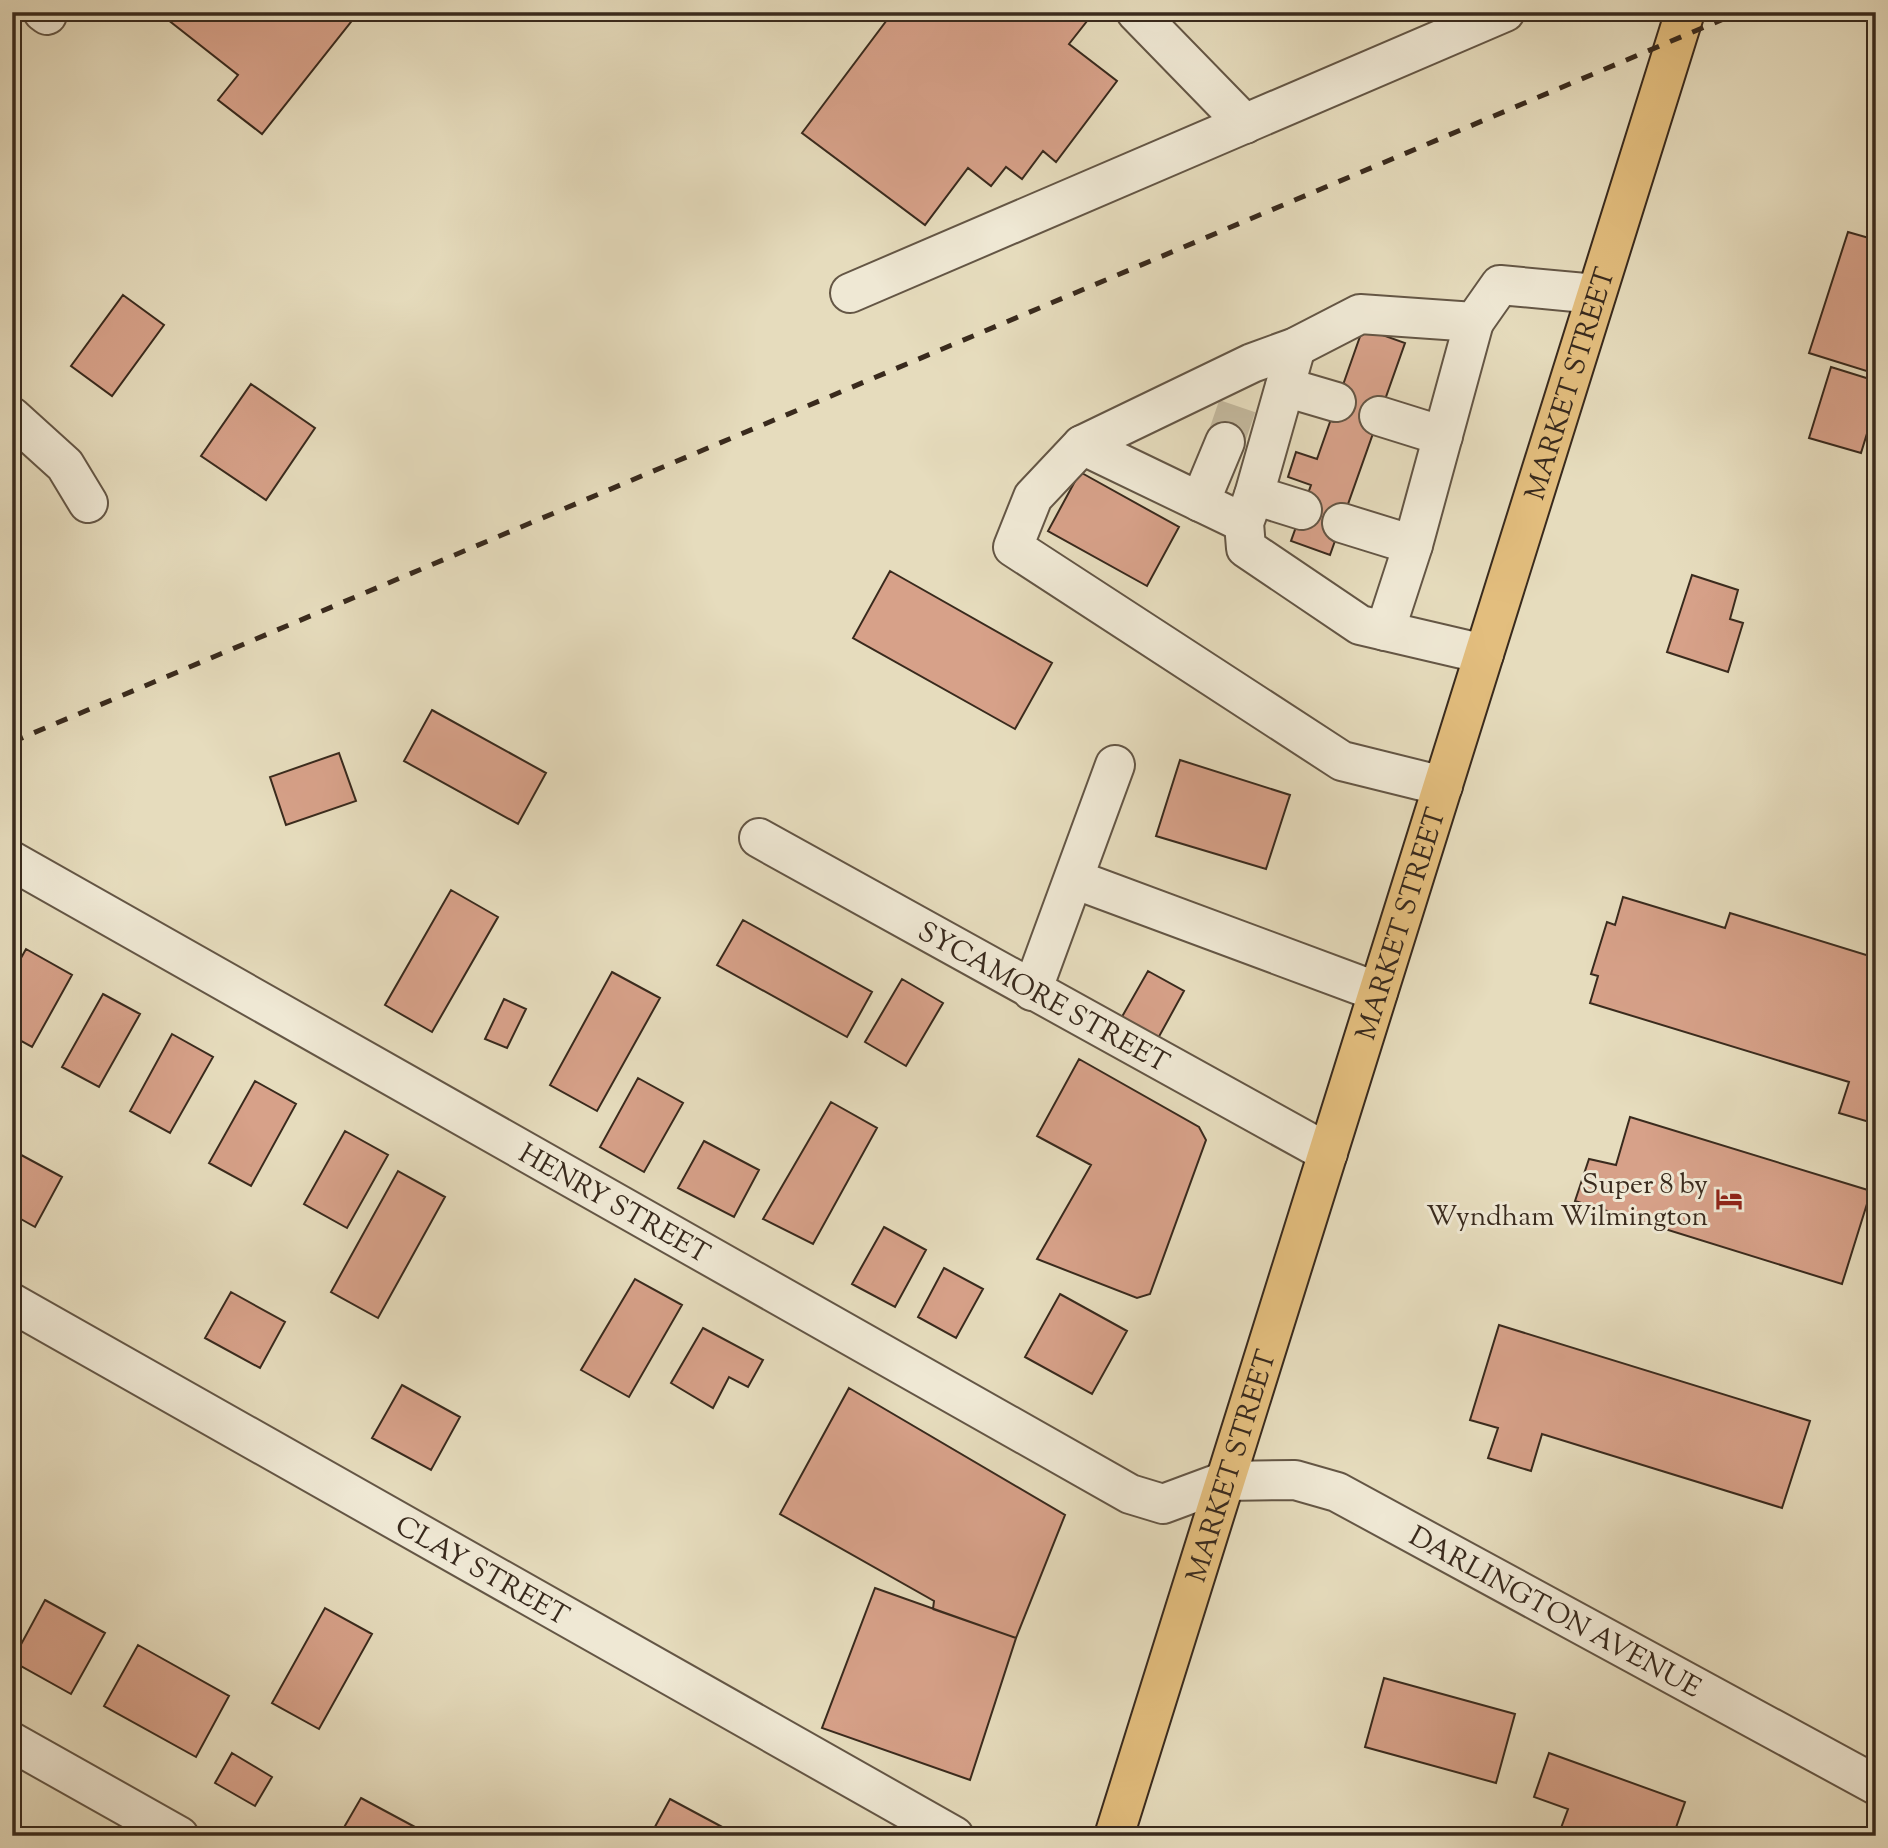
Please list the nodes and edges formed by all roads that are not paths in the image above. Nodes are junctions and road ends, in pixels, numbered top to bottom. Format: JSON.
{"nodes":[{"id":1,"x":1136,"y":12,"type":"edge"},
{"id":2,"x":1505,"y":12,"type":"edge"},
{"id":3,"x":1685,"y":12,"type":"edge"},
{"id":4,"x":1245,"y":124,"type":"junction"},
{"id":5,"x":850,"y":293,"type":"dead end"},
{"id":6,"x":1596,"y":294,"type":"junction"},
{"id":7,"x":1474,"y":322,"type":"junction"},
{"id":8,"x":1297,"y":347,"type":"junction"},
{"id":9,"x":1285,"y":387,"type":"junction"},
{"id":10,"x":1336,"y":402,"type":"dead end"},
{"id":11,"x":1379,"y":416,"type":"dead end"},
{"id":12,"x":12,"y":417,"type":"edge"},
{"id":13,"x":1443,"y":436,"type":"junction"},
{"id":14,"x":1226,"y":442,"type":"tunnel mouth"},
{"id":15,"x":1082,"y":445,"type":"junction"},
{"id":16,"x":1200,"y":502,"type":"junction"},
{"id":17,"x":88,"y":503,"type":"dead end"},
{"id":18,"x":1249,"y":509,"type":"junction"},
{"id":19,"x":1302,"y":510,"type":"dead end"},
{"id":20,"x":1342,"y":523,"type":"dead end"},
{"id":21,"x":1413,"y":545,"type":"junction"},
{"id":22,"x":1385,"y":631,"type":"junction"},
{"id":23,"x":1484,"y":654,"type":"junction"},
{"id":24,"x":1115,"y":765,"type":"dead end"},
{"id":25,"x":1443,"y":786,"type":"junction"},
{"id":26,"x":759,"y":838,"type":"dead end"},
{"id":27,"x":12,"y":861,"type":"edge"},
{"id":28,"x":1074,"y":878,"type":"junction"},
{"id":29,"x":1032,"y":991,"type":"junction"},
{"id":30,"x":1378,"y":992,"type":"junction"},
{"id":31,"x":1328,"y":1153,"type":"junction"},
{"id":32,"x":12,"y":1303,"type":"edge"},
{"id":33,"x":1225,"y":1481,"type":"junction"},
{"id":34,"x":12,"y":1742,"type":"edge"},
{"id":35,"x":1876,"y":1785,"type":"edge"},
{"id":36,"x":179,"y":1836,"type":"edge"},
{"id":37,"x":954,"y":1836,"type":"edge"},
{"id":38,"x":1114,"y":1836,"type":"edge"}],
"edges":[{"from":1,"to":4,"type":"street"},
{"from":2,"to":4,"type":"street"},
{"from":3,"to":6,"type":"main road","name":"MARKET STREET"},
{"from":4,"to":5,"type":"street"},
{"from":6,"to":7,"type":"street"},
{"from":6,"to":23,"type":"main road","name":"MARKET STREET"},
{"from":7,"to":8,"type":"street"},
{"from":7,"to":13,"type":"street"},
{"from":8,"to":9,"type":"street"},
{"from":8,"to":15,"type":"street"},
{"from":9,"to":10,"type":"street"},
{"from":9,"to":18,"type":"street"},
{"from":11,"to":13,"type":"street"},
{"from":12,"to":17,"type":"street"},
{"from":13,"to":21,"type":"street"},
{"from":14,"to":16,"type":"street"},
{"from":15,"to":16,"type":"street"},
{"from":15,"to":25,"type":"street"},
{"from":16,"to":18,"type":"street"},
{"from":18,"to":19,"type":"street"},
{"from":18,"to":22,"type":"street"},
{"from":20,"to":21,"type":"street"},
{"from":21,"to":22,"type":"street"},
{"from":22,"to":23,"type":"street"},
{"from":23,"to":25,"type":"main road","name":"MARKET STREET"},
{"from":24,"to":28,"type":"street"},
{"from":25,"to":30,"type":"main road","name":"MARKET STREET"},
{"from":26,"to":29,"type":"street","name":"SYCAMORE STREET"},
{"from":27,"to":33,"type":"street","name":"HENRY STREET"},
{"from":28,"to":29,"type":"street"},
{"from":28,"to":30,"type":"street"},
{"from":29,"to":31,"type":"street","name":"SYCAMORE STREET"},
{"from":30,"to":31,"type":"main road","name":"MARKET STREET"},
{"from":31,"to":33,"type":"main road","name":"MARKET STREET"},
{"from":32,"to":37,"type":"street","name":"CLAY STREET"},
{"from":33,"to":35,"type":"street","name":"DARLINGTON AVENUE"},
{"from":33,"to":38,"type":"main road","name":"MARKET STREET"},
{"from":34,"to":36,"type":"street"}]}
